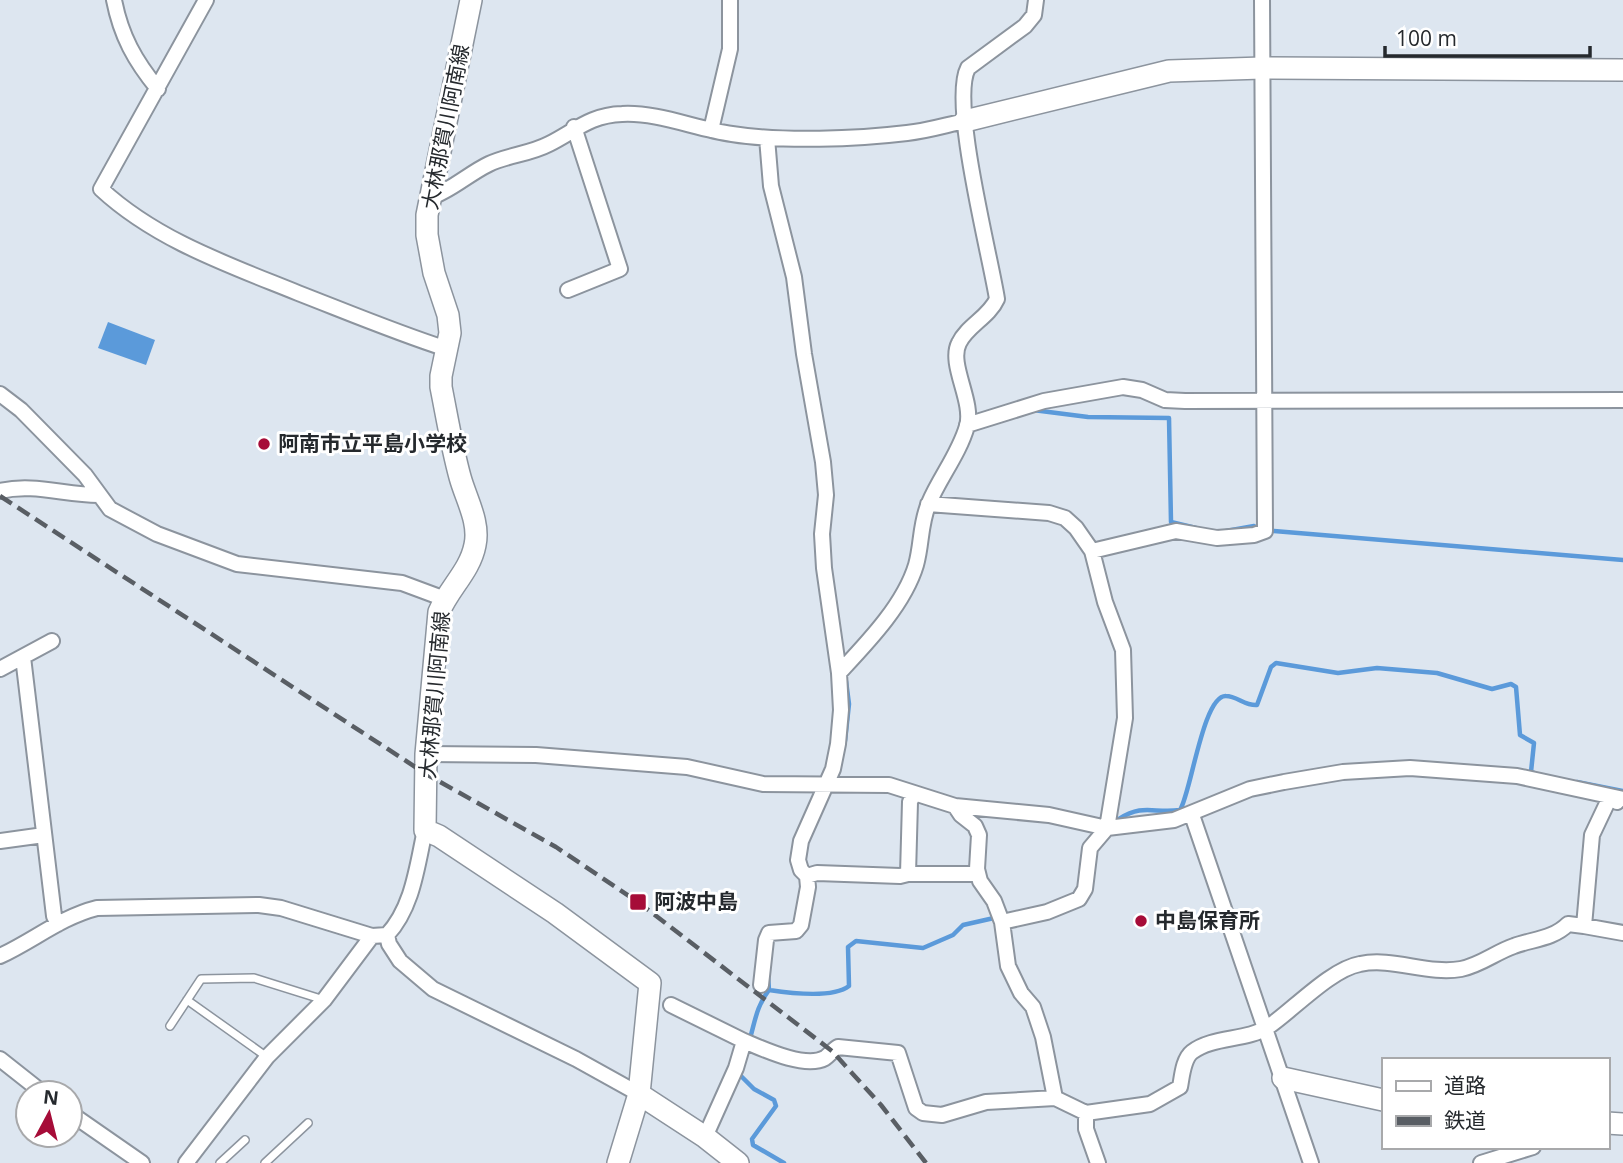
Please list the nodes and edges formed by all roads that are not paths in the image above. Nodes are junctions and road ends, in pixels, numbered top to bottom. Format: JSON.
{"nodes":[{"id":1,"x":114,"y":0,"type":"edge"},
{"id":2,"x":206,"y":0,"type":"edge"},
{"id":3,"x":471,"y":0,"type":"edge"},
{"id":4,"x":730,"y":0,"type":"edge"},
{"id":5,"x":1036,"y":0,"type":"edge"},
{"id":6,"x":1262,"y":0,"type":"edge"},
{"id":7,"x":1262,"y":68,"type":"junction"},
{"id":8,"x":1623,"y":70,"type":"edge"},
{"id":9,"x":158,"y":89,"type":"junction"},
{"id":10,"x":965,"y":121,"type":"junction"},
{"id":11,"x":574,"y":127,"type":"junction"},
{"id":12,"x":711,"y":130,"type":"junction"},
{"id":13,"x":767,"y":138,"type":"junction"},
{"id":14,"x":429,"y":198,"type":"junction"},
{"id":15,"x":568,"y":290,"type":"dead end"},
{"id":16,"x":447,"y":349,"type":"junction"},
{"id":17,"x":0,"y":394,"type":"edge"},
{"id":18,"x":1263,"y":399,"type":"junction"},
{"id":19,"x":1623,"y":400,"type":"edge"},
{"id":20,"x":968,"y":425,"type":"junction"},
{"id":21,"x":0,"y":491,"type":"edge"},
{"id":22,"x":98,"y":495,"type":"junction"},
{"id":23,"x":932,"y":505,"type":"junction"},
{"id":24,"x":1092,"y":551,"type":"junction"},
{"id":25,"x":445,"y":599,"type":"junction"},
{"id":26,"x":52,"y":641,"type":"dead end"},
{"id":27,"x":23,"y":657,"type":"junction"},
{"id":28,"x":0,"y":668,"type":"edge"},
{"id":29,"x":839,"y":673,"type":"junction"},
{"id":30,"x":426,"y":754,"type":"junction"},
{"id":31,"x":826,"y":785,"type":"junction"},
{"id":32,"x":914,"y":793,"type":"junction"},
{"id":33,"x":1617,"y":798,"type":"edge"},
{"id":34,"x":955,"y":806,"type":"junction"},
{"id":35,"x":1623,"y":808,"type":"edge"},
{"id":36,"x":1192,"y":815,"type":"junction"},
{"id":37,"x":1107,"y":828,"type":"junction"},
{"id":38,"x":425,"y":830,"type":"junction"},
{"id":39,"x":44,"y":835,"type":"junction"},
{"id":40,"x":0,"y":841,"type":"edge"},
{"id":41,"x":908,"y":874,"type":"junction"},
{"id":42,"x":978,"y":874,"type":"junction"},
{"id":43,"x":811,"y":875,"type":"junction"},
{"id":44,"x":1002,"y":922,"type":"junction"},
{"id":45,"x":58,"y":924,"type":"junction"},
{"id":46,"x":1584,"y":926,"type":"junction"},
{"id":47,"x":1623,"y":933,"type":"edge"},
{"id":48,"x":387,"y":935,"type":"junction"},
{"id":49,"x":372,"y":936,"type":"junction"},
{"id":50,"x":0,"y":956,"type":"edge"},
{"id":51,"x":761,"y":985,"type":"dead end"},
{"id":52,"x":187,"y":1000,"type":"junction"},
{"id":53,"x":324,"y":1000,"type":"junction"},
{"id":54,"x":671,"y":1005,"type":"dead end"},
{"id":55,"x":170,"y":1026,"type":"dead end"},
{"id":56,"x":1265,"y":1029,"type":"junction"},
{"id":57,"x":747,"y":1042,"type":"junction"},
{"id":58,"x":267,"y":1057,"type":"junction"},
{"id":59,"x":0,"y":1059,"type":"edge"},
{"id":60,"x":1283,"y":1078,"type":"junction"},
{"id":61,"x":25,"y":1079,"type":"edge"},
{"id":62,"x":639,"y":1094,"type":"junction"},
{"id":63,"x":1055,"y":1098,"type":"junction"},
{"id":64,"x":1382,"y":1100,"type":"edge"},
{"id":65,"x":1086,"y":1113,"type":"junction"},
{"id":66,"x":84,"y":1123,"type":"edge"},
{"id":67,"x":308,"y":1123,"type":"dead end"},
{"id":68,"x":705,"y":1137,"type":"junction"},
{"id":69,"x":245,"y":1140,"type":"dead end"},
{"id":70,"x":1527,"y":1149,"type":"edge"},
{"id":71,"x":142,"y":1163,"type":"edge"},
{"id":72,"x":186,"y":1163,"type":"edge"},
{"id":73,"x":220,"y":1163,"type":"edge"},
{"id":74,"x":265,"y":1163,"type":"edge"},
{"id":75,"x":618,"y":1163,"type":"edge"},
{"id":76,"x":738,"y":1163,"type":"edge"},
{"id":77,"x":1098,"y":1163,"type":"edge"},
{"id":78,"x":1311,"y":1163,"type":"edge"},
{"id":79,"x":1481,"y":1163,"type":"edge"}],
"edges":[{"from":1,"to":9,"type":"street"},
{"from":2,"to":9,"type":"street"},
{"from":3,"to":14,"type":"main road","name":"大林那賀川阿南線"},
{"from":4,"to":12,"type":"street"},
{"from":5,"to":10,"type":"street"},
{"from":6,"to":7,"type":"street"},
{"from":7,"to":8,"type":"main road"},
{"from":7,"to":10,"type":"main road"},
{"from":7,"to":18,"type":"street"},
{"from":9,"to":16,"type":"street"},
{"from":10,"to":13,"type":"street"},
{"from":10,"to":20,"type":"street"},
{"from":11,"to":12,"type":"street"},
{"from":11,"to":14,"type":"street"},
{"from":11,"to":15,"type":"street"},
{"from":12,"to":13,"type":"street"},
{"from":13,"to":29,"type":"street"},
{"from":14,"to":16,"type":"main road","name":"大林那賀川阿南線"},
{"from":16,"to":25,"type":"main road","name":"大林那賀川阿南線"},
{"from":17,"to":22,"type":"street"},
{"from":18,"to":19,"type":"street"},
{"from":18,"to":20,"type":"street"},
{"from":18,"to":24,"type":"street"},
{"from":20,"to":23,"type":"street"},
{"from":21,"to":22,"type":"street"},
{"from":22,"to":25,"type":"street"},
{"from":23,"to":24,"type":"street"},
{"from":23,"to":29,"type":"street"},
{"from":24,"to":37,"type":"street"},
{"from":25,"to":30,"type":"main road","name":"大林那賀川阿南線"},
{"from":26,"to":27,"type":"street"},
{"from":27,"to":28,"type":"street"},
{"from":27,"to":39,"type":"street"},
{"from":29,"to":31,"type":"street"},
{"from":30,"to":31,"type":"street"},
{"from":30,"to":38,"type":"main road","name":"大林那賀川阿南線"},
{"from":31,"to":32,"type":"street"},
{"from":31,"to":43,"type":"street"},
{"from":32,"to":34,"type":"street"},
{"from":32,"to":41,"type":"street"},
{"from":33,"to":35,"type":"street"},
{"from":33,"to":36,"type":"street"},
{"from":33,"to":46,"type":"street"},
{"from":34,"to":37,"type":"street"},
{"from":34,"to":42,"type":"street"},
{"from":36,"to":37,"type":"street"},
{"from":36,"to":56,"type":"street"},
{"from":37,"to":44,"type":"street"},
{"from":38,"to":48,"type":"street"},
{"from":38,"to":62,"type":"main road"},
{"from":39,"to":40,"type":"street"},
{"from":39,"to":45,"type":"street"},
{"from":41,"to":42,"type":"street"},
{"from":41,"to":43,"type":"street"},
{"from":42,"to":44,"type":"street"},
{"from":43,"to":51,"type":"street"},
{"from":44,"to":63,"type":"street"},
{"from":45,"to":49,"type":"street"},
{"from":45,"to":50,"type":"street"},
{"from":46,"to":47,"type":"street"},
{"from":46,"to":56,"type":"street"},
{"from":48,"to":49,"type":"street"},
{"from":48,"to":62,"type":"street"},
{"from":49,"to":53,"type":"street"},
{"from":52,"to":53,"type":"lane"},
{"from":52,"to":55,"type":"lane"},
{"from":52,"to":58,"type":"lane"},
{"from":53,"to":58,"type":"street"},
{"from":54,"to":57,"type":"street"},
{"from":56,"to":60,"type":"street"},
{"from":56,"to":65,"type":"street"},
{"from":57,"to":63,"type":"street"},
{"from":57,"to":68,"type":"street"},
{"from":58,"to":72,"type":"street"},
{"from":59,"to":61,"type":"street"},
{"from":60,"to":64,"type":"main road"},
{"from":60,"to":78,"type":"street"},
{"from":62,"to":68,"type":"main road"},
{"from":62,"to":75,"type":"main road"},
{"from":63,"to":65,"type":"street"},
{"from":65,"to":77,"type":"street"},
{"from":66,"to":71,"type":"street"},
{"from":67,"to":74,"type":"lane"},
{"from":68,"to":76,"type":"main road"},
{"from":69,"to":73,"type":"lane"},
{"from":70,"to":79,"type":"street"}]}
